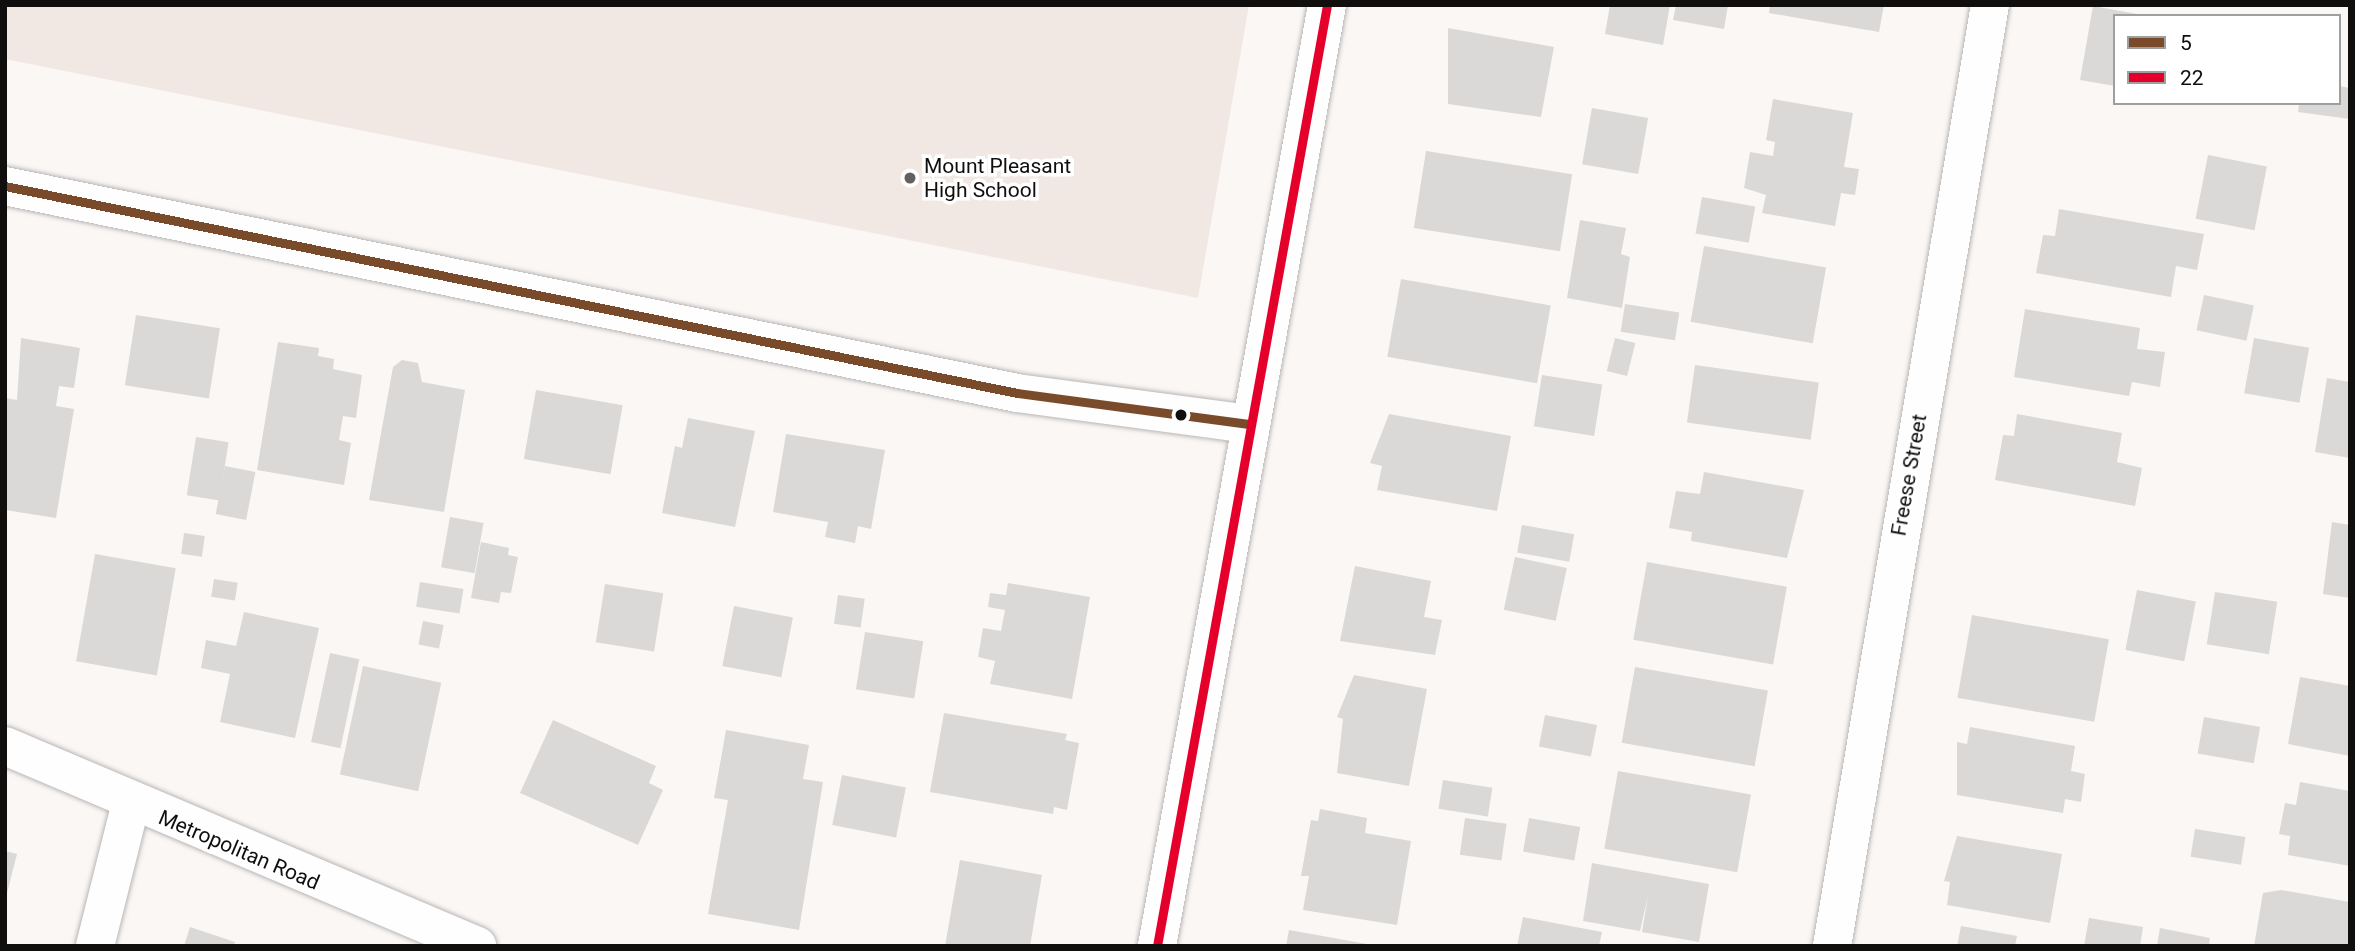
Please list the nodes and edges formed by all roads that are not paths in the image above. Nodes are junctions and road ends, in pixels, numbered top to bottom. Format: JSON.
{"nodes":[{"id":1,"x":1327,"y":5,"type":"edge"},
{"id":2,"x":1990,"y":5,"type":"edge"},
{"id":3,"x":5,"y":186,"type":"edge"},
{"id":4,"x":1250,"y":424,"type":"junction"},
{"id":5,"x":5,"y":746,"type":"edge"},
{"id":6,"x":131,"y":803,"type":"junction"},
{"id":7,"x":95,"y":946,"type":"edge"},
{"id":8,"x":477,"y":946,"type":"edge"},
{"id":9,"x":1157,"y":946,"type":"edge"},
{"id":10,"x":1832,"y":946,"type":"edge"}],
"edges":[{"from":1,"to":4,"type":"street"},
{"from":2,"to":10,"type":"street","name":"Freese Street"},
{"from":3,"to":4,"type":"street"},
{"from":4,"to":9,"type":"street"},
{"from":5,"to":6,"type":"street","name":"Metropolitan Road"},
{"from":6,"to":7,"type":"street"},
{"from":6,"to":8,"type":"street","name":"Metropolitan Road"}]}
